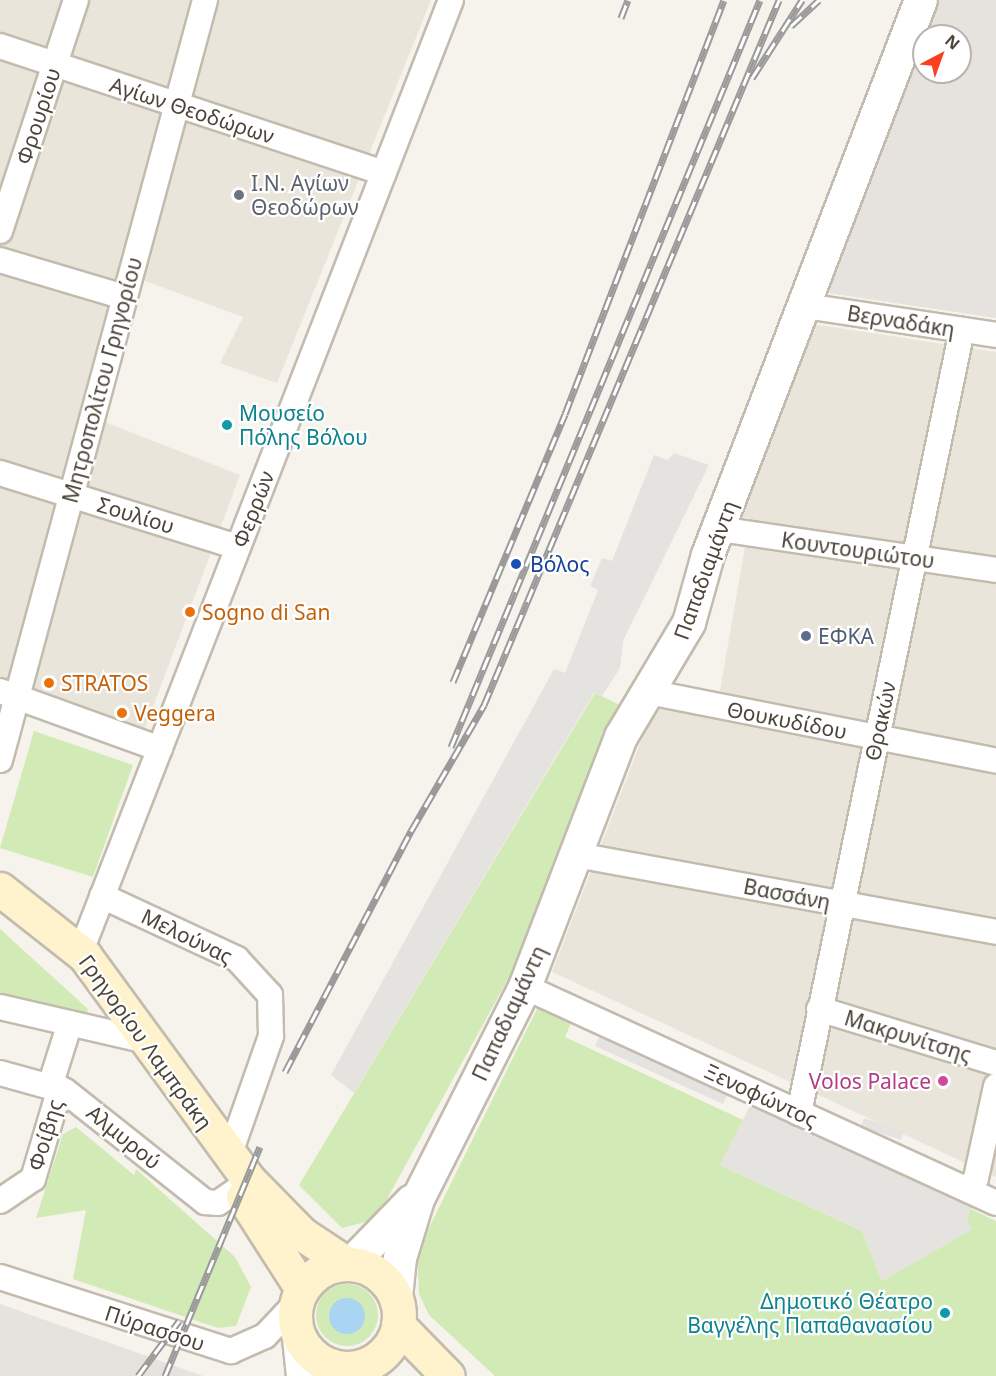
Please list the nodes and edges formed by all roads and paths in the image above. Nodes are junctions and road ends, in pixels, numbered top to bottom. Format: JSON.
{"nodes":[{"id":1,"x":76,"y":0,"type":"edge"},
{"id":2,"x":205,"y":0,"type":"edge"},
{"id":3,"x":451,"y":0,"type":"edge"},
{"id":4,"x":921,"y":0,"type":"edge"},
{"id":5,"x":0,"y":46,"type":"edge"},
{"id":6,"x":55,"y":64,"type":"junction"},
{"id":7,"x":177,"y":105,"type":"junction"},
{"id":8,"x":384,"y":174,"type":"junction"},
{"id":9,"x":0,"y":231,"type":"edge"},
{"id":10,"x":0,"y":260,"type":"edge"},
{"id":11,"x":124,"y":297,"type":"junction"},
{"id":12,"x":805,"y":306,"type":"junction"},
{"id":13,"x":962,"y":330,"type":"junction"},
{"id":14,"x":996,"y":336,"type":"edge"},
{"id":15,"x":0,"y":473,"type":"edge"},
{"id":16,"x":71,"y":495,"type":"junction"},
{"id":17,"x":719,"y":529,"type":"junction"},
{"id":18,"x":238,"y":547,"type":"junction"},
{"id":19,"x":913,"y":558,"type":"junction"},
{"id":20,"x":996,"y":570,"type":"edge"},
{"id":21,"x":649,"y":692,"type":"junction"},
{"id":22,"x":8,"y":694,"type":"edge"},
{"id":23,"x":877,"y":738,"type":"junction"},
{"id":24,"x":159,"y":749,"type":"junction"},
{"id":25,"x":0,"y":760,"type":"edge"},
{"id":26,"x":996,"y":761,"type":"edge"},
{"id":27,"x":577,"y":855,"type":"junction"},
{"id":28,"x":0,"y":889,"type":"edge"},
{"id":29,"x":102,"y":896,"type":"junction"},
{"id":30,"x":840,"y":903,"type":"junction"},
{"id":31,"x":996,"y":932,"type":"edge"},
{"id":32,"x":81,"y":951,"type":"junction"},
{"id":33,"x":525,"y":987,"type":"junction"},
{"id":34,"x":0,"y":1007,"type":"edge"},
{"id":35,"x":819,"y":1009,"type":"junction"},
{"id":36,"x":70,"y":1023,"type":"junction"},
{"id":37,"x":147,"y":1041,"type":"junction"},
{"id":38,"x":996,"y":1063,"type":"edge"},
{"id":39,"x":0,"y":1073,"type":"edge"},
{"id":40,"x":996,"y":1086,"type":"edge"},
{"id":41,"x":55,"y":1087,"type":"junction"},
{"id":42,"x":799,"y":1113,"type":"junction"},
{"id":43,"x":229,"y":1156,"type":"junction"},
{"id":44,"x":238,"y":1189,"type":"junction"},
{"id":45,"x":423,"y":1189,"type":"junction"},
{"id":46,"x":968,"y":1190,"type":"junction"},
{"id":47,"x":0,"y":1201,"type":"edge"},
{"id":48,"x":996,"y":1203,"type":"edge"},
{"id":49,"x":349,"y":1263,"type":"junction"},
{"id":50,"x":0,"y":1277,"type":"edge"},
{"id":51,"x":299,"y":1296,"type":"junction"},
{"id":52,"x":397,"y":1312,"type":"junction"},
{"id":53,"x":300,"y":1338,"type":"junction"},
{"id":54,"x":362,"y":1371,"type":"edge"},
{"id":55,"x":303,"y":1376,"type":"edge"},
{"id":56,"x":448,"y":1376,"type":"edge"}],
"edges":[{"from":1,"to":6,"type":"street","name":"Φρουρίου"},
{"from":2,"to":7,"type":"street","name":"Μητροπολίτου Γρηγορίου"},
{"from":3,"to":8,"type":"street","name":"Φερρών"},
{"from":4,"to":12,"type":"street","name":"Παπαδιαμάντη"},
{"from":5,"to":6,"type":"street","name":"Αγίων Θεοδώρων"},
{"from":6,"to":7,"type":"street","name":"Αγίων Θεοδώρων"},
{"from":6,"to":9,"type":"street","name":"Φρουρίου"},
{"from":7,"to":8,"type":"street","name":"Αγίων Θεοδώρων"},
{"from":7,"to":11,"type":"street","name":"Μητροπολίτου Γρηγορίου"},
{"from":8,"to":18,"type":"street","name":"Φερρών"},
{"from":10,"to":11,"type":"street"},
{"from":11,"to":16,"type":"street","name":"Μητροπολίτου Γρηγορίου"},
{"from":12,"to":13,"type":"street","name":"Βερναδάκη"},
{"from":12,"to":17,"type":"street","name":"Παπαδιαμάντη"},
{"from":13,"to":14,"type":"street","name":"Βερναδάκη"},
{"from":13,"to":19,"type":"street","name":"Θρακών"},
{"from":15,"to":16,"type":"street","name":"Σουλίου"},
{"from":16,"to":18,"type":"street","name":"Σουλίου"},
{"from":16,"to":22,"type":"street","name":"Μητροπολίτου Γρηγορίου"},
{"from":17,"to":19,"type":"street","name":"Κουντουριώτου"},
{"from":17,"to":21,"type":"street","name":"Παπαδιαμάντη"},
{"from":18,"to":24,"type":"street","name":"Φερρών"},
{"from":19,"to":20,"type":"street","name":"Κουντουριώτου"},
{"from":19,"to":23,"type":"street","name":"Θρακών"},
{"from":21,"to":23,"type":"street","name":"Θουκυδίδου"},
{"from":21,"to":27,"type":"street","name":"Παπαδιαμάντη"},
{"from":22,"to":24,"type":"street"},
{"from":22,"to":25,"type":"street","name":"Μητροπολίτου Γρηγορίου"},
{"from":23,"to":26,"type":"street","name":"Θουκυδίδου"},
{"from":23,"to":30,"type":"street","name":"Θρακών"},
{"from":24,"to":29,"type":"street","name":"Φερρών"},
{"from":27,"to":30,"type":"street","name":"Βασσάνη"},
{"from":27,"to":33,"type":"street","name":"Παπαδιαμάντη"},
{"from":28,"to":32,"type":"main road","name":"Γρηγορίου Λαμπράκη"},
{"from":29,"to":32,"type":"street","name":"Φερρών"},
{"from":29,"to":43,"type":"street","name":"Μελούνας"},
{"from":30,"to":31,"type":"street","name":"Βασσάνη"},
{"from":30,"to":35,"type":"street","name":"Θρακών"},
{"from":32,"to":37,"type":"main road","name":"Γρηγορίου Λαμπράκη"},
{"from":33,"to":42,"type":"street","name":"Ξενοφώντος"},
{"from":33,"to":45,"type":"street","name":"Παπαδιαμάντη"},
{"from":34,"to":36,"type":"street"},
{"from":35,"to":38,"type":"street","name":"Μακρυνίτσης"},
{"from":35,"to":42,"type":"street","name":"Θρακών"},
{"from":36,"to":37,"type":"street"},
{"from":36,"to":41,"type":"street","name":"Φοίβης"},
{"from":37,"to":43,"type":"main road","name":"Γρηγορίου Λαμπράκη"},
{"from":39,"to":41,"type":"street","name":"Αλμυρού"},
{"from":40,"to":46,"type":"street"},
{"from":41,"to":44,"type":"street","name":"Αλμυρού"},
{"from":41,"to":47,"type":"street","name":"Φοίβης"},
{"from":42,"to":46,"type":"street","name":"Ξενοφώντος"},
{"from":43,"to":44,"type":"main road"},
{"from":43,"to":49,"type":"main road"},
{"from":44,"to":51,"type":"main road"},
{"from":45,"to":49,"type":"street"},
{"from":45,"to":52,"type":"street"},
{"from":46,"to":48,"type":"street","name":"Ξενοφώντος"},
{"from":49,"to":51,"type":"main road"},
{"from":49,"to":52,"type":"main road"},
{"from":50,"to":51,"type":"street","name":"Πύρασσου"},
{"from":51,"to":53,"type":"main road"},
{"from":52,"to":54,"type":"main road"},
{"from":52,"to":56,"type":"main road"},
{"from":53,"to":54,"type":"main road"},
{"from":53,"to":55,"type":"street"}]}
